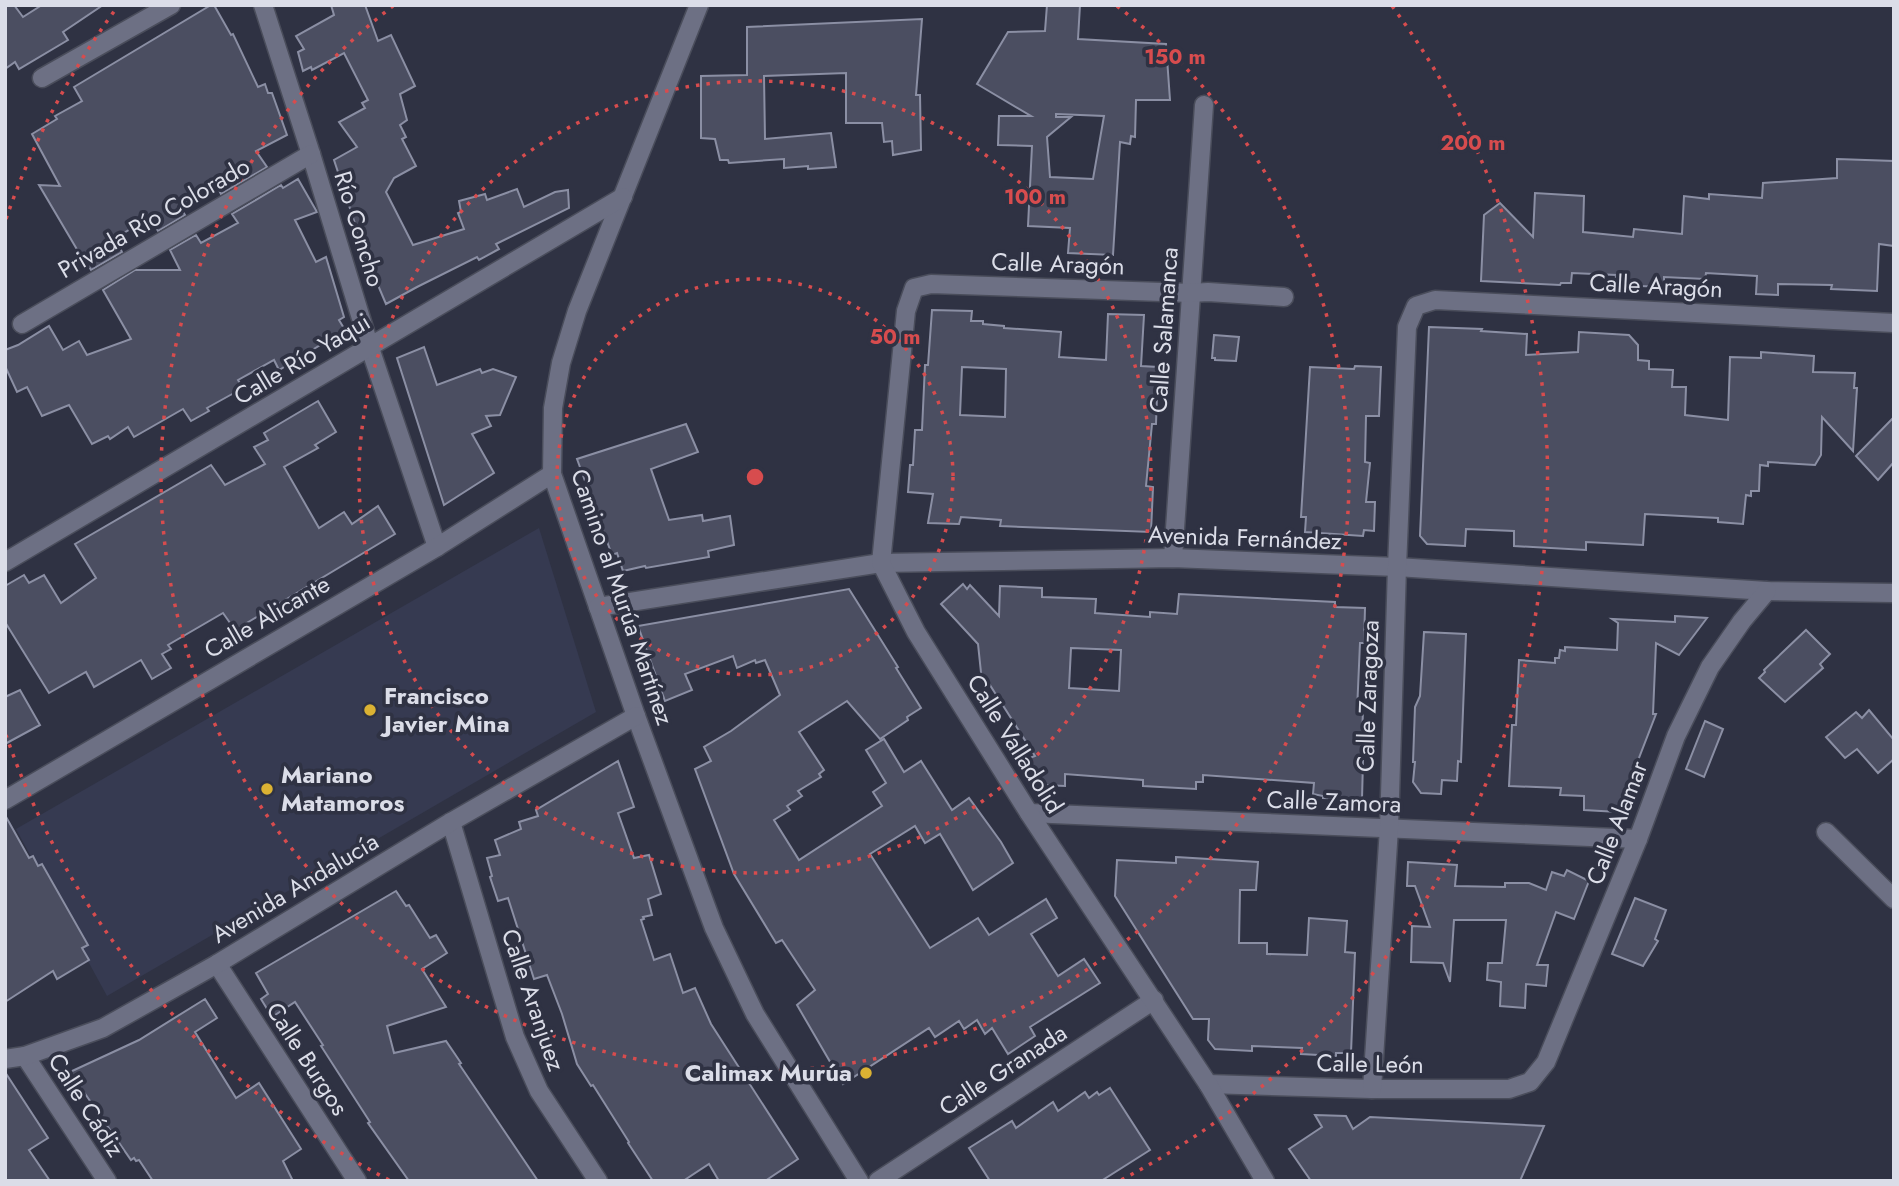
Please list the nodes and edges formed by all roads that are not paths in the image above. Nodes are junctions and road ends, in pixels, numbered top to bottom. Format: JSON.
{"nodes":[{"id":1,"x":171,"y":5,"type":"edge"},
{"id":2,"x":263,"y":5,"type":"edge"},
{"id":3,"x":699,"y":5,"type":"edge"},
{"id":4,"x":42,"y":78,"type":"dead end"},
{"id":5,"x":1204,"y":106,"type":"dead end"},
{"id":6,"x":311,"y":154,"type":"junction"},
{"id":7,"x":623,"y":197,"type":"junction"},
{"id":8,"x":1191,"y":293,"type":"junction"},
{"id":9,"x":1284,"y":297,"type":"dead end"},
{"id":10,"x":1416,"y":306,"type":"joint"},
{"id":11,"x":1894,"y":323,"type":"edge"},
{"id":12,"x":22,"y":324,"type":"dead end"},
{"id":13,"x":370,"y":348,"type":"junction"},
{"id":14,"x":552,"y":474,"type":"junction"},
{"id":15,"x":437,"y":547,"type":"junction"},
{"id":16,"x":1173,"y":558,"type":"junction"},
{"id":17,"x":5,"y":562,"type":"edge"},
{"id":18,"x":881,"y":564,"type":"junction"},
{"id":19,"x":1397,"y":567,"type":"junction"},
{"id":20,"x":1767,"y":591,"type":"junction"},
{"id":21,"x":1894,"y":593,"type":"edge"},
{"id":22,"x":598,"y":607,"type":"junction"},
{"id":23,"x":636,"y":716,"type":"junction"},
{"id":24,"x":5,"y":800,"type":"edge"},
{"id":25,"x":1028,"y":813,"type":"junction"},
{"id":26,"x":451,"y":822,"type":"junction"},
{"id":27,"x":1389,"y":828,"type":"junction"},
{"id":28,"x":1826,"y":832,"type":"dead end"},
{"id":29,"x":1638,"y":839,"type":"junction"},
{"id":30,"x":1894,"y":899,"type":"edge"},
{"id":31,"x":217,"y":964,"type":"junction"},
{"id":32,"x":1154,"y":1000,"type":"junction"},
{"id":33,"x":25,"y":1056,"type":"junction"},
{"id":34,"x":5,"y":1059,"type":"edge"},
{"id":35,"x":1530,"y":1082,"type":"joint"},
{"id":36,"x":1209,"y":1084,"type":"junction"},
{"id":37,"x":1372,"y":1089,"type":"junction"},
{"id":38,"x":107,"y":1181,"type":"edge"},
{"id":39,"x":357,"y":1181,"type":"edge"},
{"id":40,"x":598,"y":1181,"type":"edge"},
{"id":41,"x":859,"y":1181,"type":"edge"},
{"id":42,"x":878,"y":1181,"type":"edge"},
{"id":43,"x":1265,"y":1181,"type":"edge"}],
"edges":[{"from":1,"to":4,"type":"street"},
{"from":2,"to":6,"type":"street","name":"Río Concho"},
{"from":3,"to":7,"type":"street","name":"Camino al Murúa Martínez"},
{"from":5,"to":8,"type":"street","name":"Calle Salamanca"},
{"from":6,"to":12,"type":"street","name":"Privada Río Colorado"},
{"from":6,"to":13,"type":"street","name":"Río Concho"},
{"from":7,"to":13,"type":"street","name":"Calle Río Yaqui"},
{"from":7,"to":14,"type":"street","name":"Camino al Murúa Martínez"},
{"from":8,"to":9,"type":"street","name":"Calle Aragón"},
{"from":8,"to":16,"type":"street","name":"Calle Salamanca"},
{"from":8,"to":18,"type":"street","name":"Calle Aragón"},
{"from":10,"to":11,"type":"street","name":"Calle Aragón"},
{"from":10,"to":19,"type":"street","name":"Calle Zaragoza"},
{"from":13,"to":15,"type":"street","name":"Río Concho"},
{"from":13,"to":17,"type":"street","name":"Calle Río Yaqui"},
{"from":14,"to":15,"type":"street","name":"Calle Alicante"},
{"from":14,"to":22,"type":"street","name":"Camino al Murúa Martínez"},
{"from":15,"to":24,"type":"street","name":"Calle Alicante"},
{"from":16,"to":18,"type":"street","name":"Avenida Fernández"},
{"from":16,"to":19,"type":"street","name":"Avenida Fernández"},
{"from":18,"to":22,"type":"street","name":"Avenida Fernández"},
{"from":18,"to":25,"type":"street","name":"Calle Valladolid"},
{"from":19,"to":20,"type":"street","name":"Avenida Fernández"},
{"from":19,"to":27,"type":"street","name":"Calle Zaragoza"},
{"from":20,"to":21,"type":"street","name":"Avenida Fernández"},
{"from":20,"to":29,"type":"street","name":"Calle Alamar"},
{"from":22,"to":23,"type":"street","name":"Camino al Murúa Martínez"},
{"from":23,"to":26,"type":"street","name":"Avenida Andalucía"},
{"from":23,"to":41,"type":"street","name":"Camino al Murúa Martínez"},
{"from":25,"to":27,"type":"street","name":"Calle Zamora"},
{"from":25,"to":32,"type":"street","name":"Calle Valladolid"},
{"from":26,"to":31,"type":"street","name":"Avenida Andalucía"},
{"from":26,"to":40,"type":"street","name":"Calle Aranjuez"},
{"from":27,"to":29,"type":"street","name":"Calle Zamora"},
{"from":27,"to":37,"type":"street","name":"Calle Zaragoza"},
{"from":28,"to":30,"type":"street"},
{"from":29,"to":35,"type":"street","name":"Calle Alamar"},
{"from":31,"to":33,"type":"street","name":"Avenida Andalucía"},
{"from":31,"to":39,"type":"street","name":"Calle Burgos"},
{"from":32,"to":36,"type":"street","name":"Calle Valladolid"},
{"from":32,"to":42,"type":"street","name":"Calle Granada"},
{"from":33,"to":34,"type":"street","name":"Avenida Andalucía"},
{"from":33,"to":38,"type":"street","name":"Calle Cádiz"},
{"from":35,"to":37,"type":"street","name":"Calle León"},
{"from":36,"to":37,"type":"street","name":"Calle León"},
{"from":36,"to":43,"type":"street","name":"Calle Valladolid"}]}
